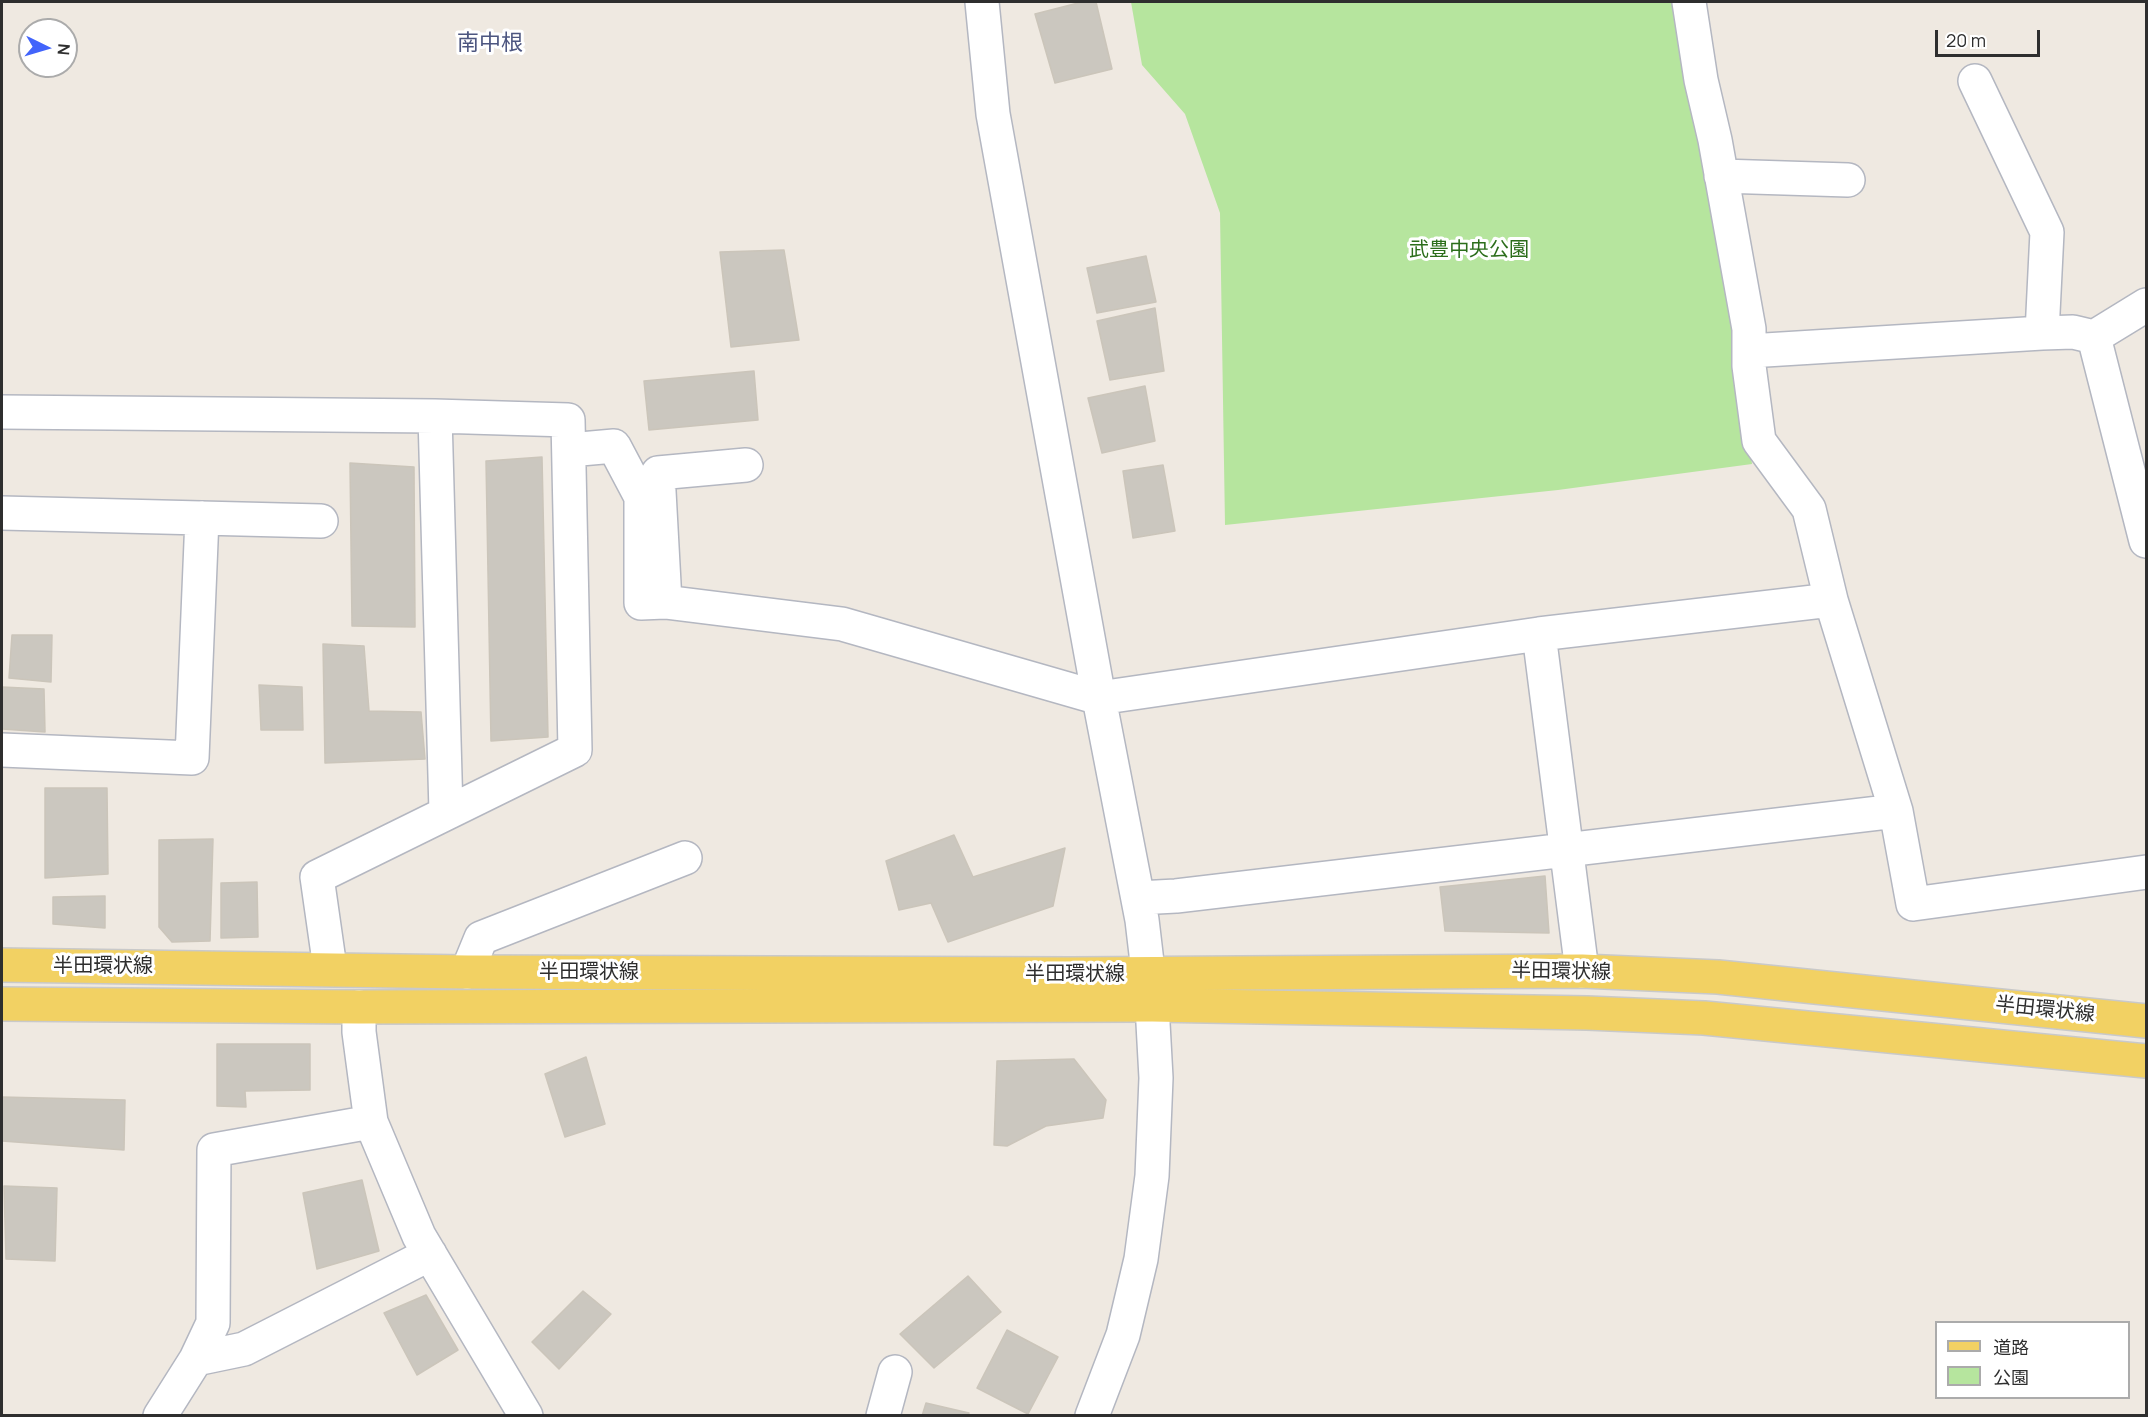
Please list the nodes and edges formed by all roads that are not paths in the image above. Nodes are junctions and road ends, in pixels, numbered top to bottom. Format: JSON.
{"nodes":[{"id":1,"x":982,"y":2,"type":"edge"},
{"id":2,"x":1689,"y":2,"type":"edge"},
{"id":3,"x":1975,"y":81,"type":"dead end"},
{"id":4,"x":1721,"y":176,"type":"junction"},
{"id":5,"x":1848,"y":180,"type":"dead end"},
{"id":6,"x":2146,"y":304,"type":"edge"},
{"id":7,"x":2042,"y":333,"type":"junction"},
{"id":8,"x":2094,"y":337,"type":"junction"},
{"id":9,"x":1749,"y":351,"type":"junction"},
{"id":10,"x":2,"y":412,"type":"edge"},
{"id":11,"x":435,"y":416,"type":"junction"},
{"id":12,"x":569,"y":450,"type":"junction"},
{"id":13,"x":746,"y":465,"type":"dead end"},
{"id":14,"x":2,"y":513,"type":"edge"},
{"id":15,"x":202,"y":518,"type":"junction"},
{"id":16,"x":321,"y":521,"type":"dead end"},
{"id":17,"x":2146,"y":541,"type":"edge"},
{"id":18,"x":1831,"y":600,"type":"junction"},
{"id":19,"x":665,"y":602,"type":"junction"},
{"id":20,"x":1539,"y":634,"type":"junction"},
{"id":21,"x":1099,"y":698,"type":"junction"},
{"id":22,"x":2,"y":750,"type":"edge"},
{"id":23,"x":1896,"y":811,"type":"junction"},
{"id":24,"x":446,"y":812,"type":"junction"},
{"id":25,"x":1565,"y":848,"type":"junction"},
{"id":26,"x":685,"y":858,"type":"dead end"},
{"id":27,"x":2146,"y":872,"type":"edge"},
{"id":28,"x":1138,"y":898,"type":"junction"},
{"id":29,"x":2,"y":966,"type":"edge"},
{"id":30,"x":330,"y":968,"type":"junction"},
{"id":31,"x":1582,"y":971,"type":"junction"},
{"id":32,"x":467,"y":972,"type":"junction"},
{"id":33,"x":1150,"y":989,"type":"junction"},
{"id":34,"x":2,"y":1004,"type":"edge"},
{"id":35,"x":358,"y":1006,"type":"junction"},
{"id":36,"x":2146,"y":1021,"type":"edge"},
{"id":37,"x":2146,"y":1061,"type":"edge"},
{"id":38,"x":371,"y":1122,"type":"junction"},
{"id":39,"x":430,"y":1254,"type":"junction"},
{"id":40,"x":195,"y":1359,"type":"junction"},
{"id":41,"x":895,"y":1372,"type":"dead end"},
{"id":42,"x":160,"y":1416,"type":"edge"},
{"id":43,"x":526,"y":1416,"type":"edge"},
{"id":44,"x":884,"y":1416,"type":"edge"},
{"id":45,"x":1092,"y":1416,"type":"edge"}],
"edges":[{"from":1,"to":21,"type":"street"},
{"from":2,"to":4,"type":"street"},
{"from":3,"to":7,"type":"street"},
{"from":4,"to":5,"type":"street"},
{"from":4,"to":9,"type":"street"},
{"from":6,"to":8,"type":"street"},
{"from":7,"to":8,"type":"street"},
{"from":7,"to":9,"type":"street"},
{"from":8,"to":17,"type":"street"},
{"from":9,"to":18,"type":"street"},
{"from":10,"to":11,"type":"street"},
{"from":11,"to":12,"type":"street"},
{"from":11,"to":24,"type":"street"},
{"from":12,"to":19,"type":"street"},
{"from":12,"to":24,"type":"street"},
{"from":13,"to":19,"type":"street"},
{"from":14,"to":15,"type":"street"},
{"from":15,"to":16,"type":"street"},
{"from":15,"to":22,"type":"street"},
{"from":18,"to":20,"type":"street"},
{"from":18,"to":23,"type":"street"},
{"from":19,"to":21,"type":"street"},
{"from":20,"to":21,"type":"street"},
{"from":20,"to":25,"type":"street"},
{"from":21,"to":28,"type":"street"},
{"from":23,"to":25,"type":"street"},
{"from":23,"to":27,"type":"street"},
{"from":24,"to":30,"type":"street"},
{"from":25,"to":28,"type":"street"},
{"from":25,"to":31,"type":"street"},
{"from":26,"to":32,"type":"street"},
{"from":28,"to":33,"type":"street"},
{"from":29,"to":30,"type":"main road","name":"半田環状線"},
{"from":30,"to":32,"type":"main road","name":"半田環状線"},
{"from":31,"to":33,"type":"main road","name":"半田環状線"},
{"from":31,"to":36,"type":"main road","name":"半田環状線"},
{"from":32,"to":33,"type":"main road","name":"半田環状線"},
{"from":33,"to":35,"type":"main road","name":"半田環状線"},
{"from":33,"to":37,"type":"main road","name":"半田環状線"},
{"from":33,"to":45,"type":"street"},
{"from":34,"to":35,"type":"main road","name":"半田環状線"},
{"from":35,"to":38,"type":"street"},
{"from":38,"to":39,"type":"street"},
{"from":38,"to":40,"type":"street"},
{"from":39,"to":40,"type":"street"},
{"from":39,"to":43,"type":"street"},
{"from":40,"to":42,"type":"street"},
{"from":41,"to":44,"type":"street"}]}
